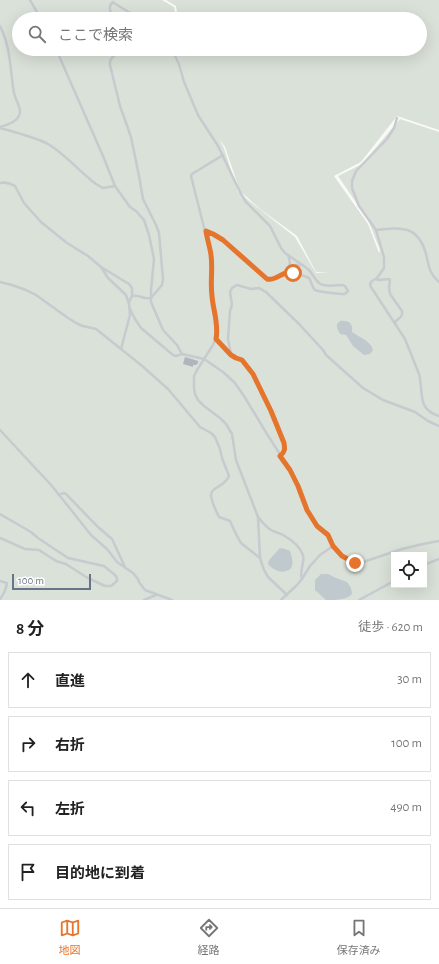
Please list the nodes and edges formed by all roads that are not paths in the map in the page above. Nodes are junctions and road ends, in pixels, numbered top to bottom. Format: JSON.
{"nodes":[{"id":1,"x":30,"y":0,"type":"edge"},
{"id":2,"x":108,"y":0,"type":"edge"},
{"id":3,"x":112,"y":2,"type":"junction"},
{"id":4,"x":37,"y":12,"type":"edge"},
{"id":5,"x":111,"y":12,"type":"edge"},
{"id":6,"x":129,"y":12,"type":"edge"},
{"id":7,"x":0,"y":26,"type":"edge"},
{"id":8,"x":59,"y":56,"type":"edge"},
{"id":9,"x":114,"y":56,"type":"edge"},
{"id":10,"x":175,"y":56,"type":"edge"},
{"id":11,"x":397,"y":118,"type":"dead end"},
{"id":12,"x":0,"y":127,"type":"edge"},
{"id":13,"x":223,"y":155,"type":"junction"},
{"id":14,"x":0,"y":183,"type":"edge"},
{"id":15,"x":115,"y":186,"type":"junction"},
{"id":16,"x":376,"y":230,"type":"junction"},
{"id":17,"x":206,"y":231,"type":"junction"},
{"id":18,"x":286,"y":253,"type":"junction"},
{"id":19,"x":303,"y":264,"type":"junction"},
{"id":20,"x":101,"y":267,"type":"junction"},
{"id":21,"x":289,"y":267,"type":"junction"},
{"id":22,"x":287,"y":273,"type":"junction"},
{"id":23,"x":376,"y":279,"type":"junction"},
{"id":24,"x":0,"y":282,"type":"edge"},
{"id":25,"x":439,"y":282,"type":"edge"},
{"id":26,"x":132,"y":296,"type":"junction"},
{"id":27,"x":151,"y":298,"type":"junction"},
{"id":28,"x":129,"y":302,"type":"junction"},
{"id":29,"x":130,"y":309,"type":"junction"},
{"id":30,"x":395,"y":324,"type":"junction"},
{"id":31,"x":216,"y":339,"type":"junction"},
{"id":32,"x":121,"y":349,"type":"junction"},
{"id":33,"x":182,"y":354,"type":"junction"},
{"id":34,"x":231,"y":355,"type":"junction"},
{"id":35,"x":204,"y":359,"type":"junction"},
{"id":36,"x":439,"y":416,"type":"edge"},
{"id":37,"x":439,"y":426,"type":"edge"},
{"id":38,"x":0,"y":430,"type":"edge"},
{"id":39,"x":280,"y":456,"type":"junction"},
{"id":40,"x":59,"y":495,"type":"junction"},
{"id":41,"x":0,"y":514,"type":"edge"},
{"id":42,"x":258,"y":517,"type":"junction"},
{"id":43,"x":0,"y":538,"type":"edge"},
{"id":44,"x":439,"y":541,"type":"edge"},
{"id":45,"x":333,"y":546,"type":"junction"},
{"id":46,"x":260,"y":558,"type":"junction"},
{"id":47,"x":439,"y":559,"type":"edge"},
{"id":48,"x":427,"y":564,"type":"edge"},
{"id":49,"x":125,"y":568,"type":"junction"},
{"id":50,"x":302,"y":579,"type":"junction"},
{"id":51,"x":0,"y":581,"type":"edge"},
{"id":52,"x":391,"y":583,"type":"edge"},
{"id":53,"x":157,"y":595,"type":"junction"},
{"id":54,"x":287,"y":595,"type":"junction"},
{"id":55,"x":0,"y":599,"type":"edge"},
{"id":56,"x":144,"y":600,"type":"edge"},
{"id":57,"x":172,"y":600,"type":"edge"},
{"id":58,"x":281,"y":600,"type":"edge"},
{"id":59,"x":359,"y":600,"type":"edge"}],
"edges":[{"from":1,"to":4,"type":"lane"},
{"from":2,"to":3,"type":"lane"},
{"from":3,"to":5,"type":"lane"},
{"from":3,"to":6,"type":"lane"},
{"from":7,"to":12,"type":"lane"},
{"from":8,"to":15,"type":"lane"},
{"from":9,"to":27,"type":"lane"},
{"from":10,"to":13,"type":"lane"},
{"from":11,"to":16,"type":"lane"},
{"from":12,"to":15,"type":"lane"},
{"from":13,"to":17,"type":"lane"},
{"from":13,"to":18,"type":"lane"},
{"from":14,"to":20,"type":"lane"},
{"from":15,"to":27,"type":"lane"},
{"from":16,"to":23,"type":"lane"},
{"from":16,"to":25,"type":"lane"},
{"from":17,"to":22,"type":"lane"},
{"from":17,"to":31,"type":"lane"},
{"from":18,"to":19,"type":"lane"},
{"from":18,"to":21,"type":"lane"},
{"from":19,"to":21,"type":"lane"},
{"from":19,"to":22,"type":"lane"},
{"from":20,"to":26,"type":"lane"},
{"from":20,"to":28,"type":"lane"},
{"from":21,"to":22,"type":"lane"},
{"from":23,"to":30,"type":"lane"},
{"from":23,"to":30,"type":"lane"},
{"from":24,"to":32,"type":"lane"},
{"from":26,"to":27,"type":"lane"},
{"from":26,"to":28,"type":"lane"},
{"from":27,"to":33,"type":"lane"},
{"from":28,"to":29,"type":"lane"},
{"from":29,"to":32,"type":"lane"},
{"from":29,"to":33,"type":"lane"},
{"from":30,"to":36,"type":"lane"},
{"from":31,"to":34,"type":"lane"},
{"from":31,"to":35,"type":"lane"},
{"from":32,"to":46,"type":"lane"},
{"from":33,"to":35,"type":"lane"},
{"from":34,"to":37,"type":"lane"},
{"from":34,"to":39,"type":"lane"},
{"from":35,"to":39,"type":"lane"},
{"from":35,"to":42,"type":"lane"},
{"from":38,"to":40,"type":"lane"},
{"from":39,"to":45,"type":"lane"},
{"from":40,"to":49,"type":"lane"},
{"from":40,"to":49,"type":"lane"},
{"from":41,"to":43,"type":"lane"},
{"from":42,"to":46,"type":"lane"},
{"from":42,"to":50,"type":"lane"},
{"from":44,"to":45,"type":"lane"},
{"from":45,"to":50,"type":"lane"},
{"from":46,"to":54,"type":"lane"},
{"from":47,"to":48,"type":"lane"},
{"from":49,"to":53,"type":"lane"},
{"from":50,"to":54,"type":"lane"},
{"from":51,"to":55,"type":"lane"},
{"from":52,"to":59,"type":"lane"},
{"from":53,"to":56,"type":"lane"},
{"from":53,"to":57,"type":"lane"},
{"from":54,"to":58,"type":"lane"}]}
